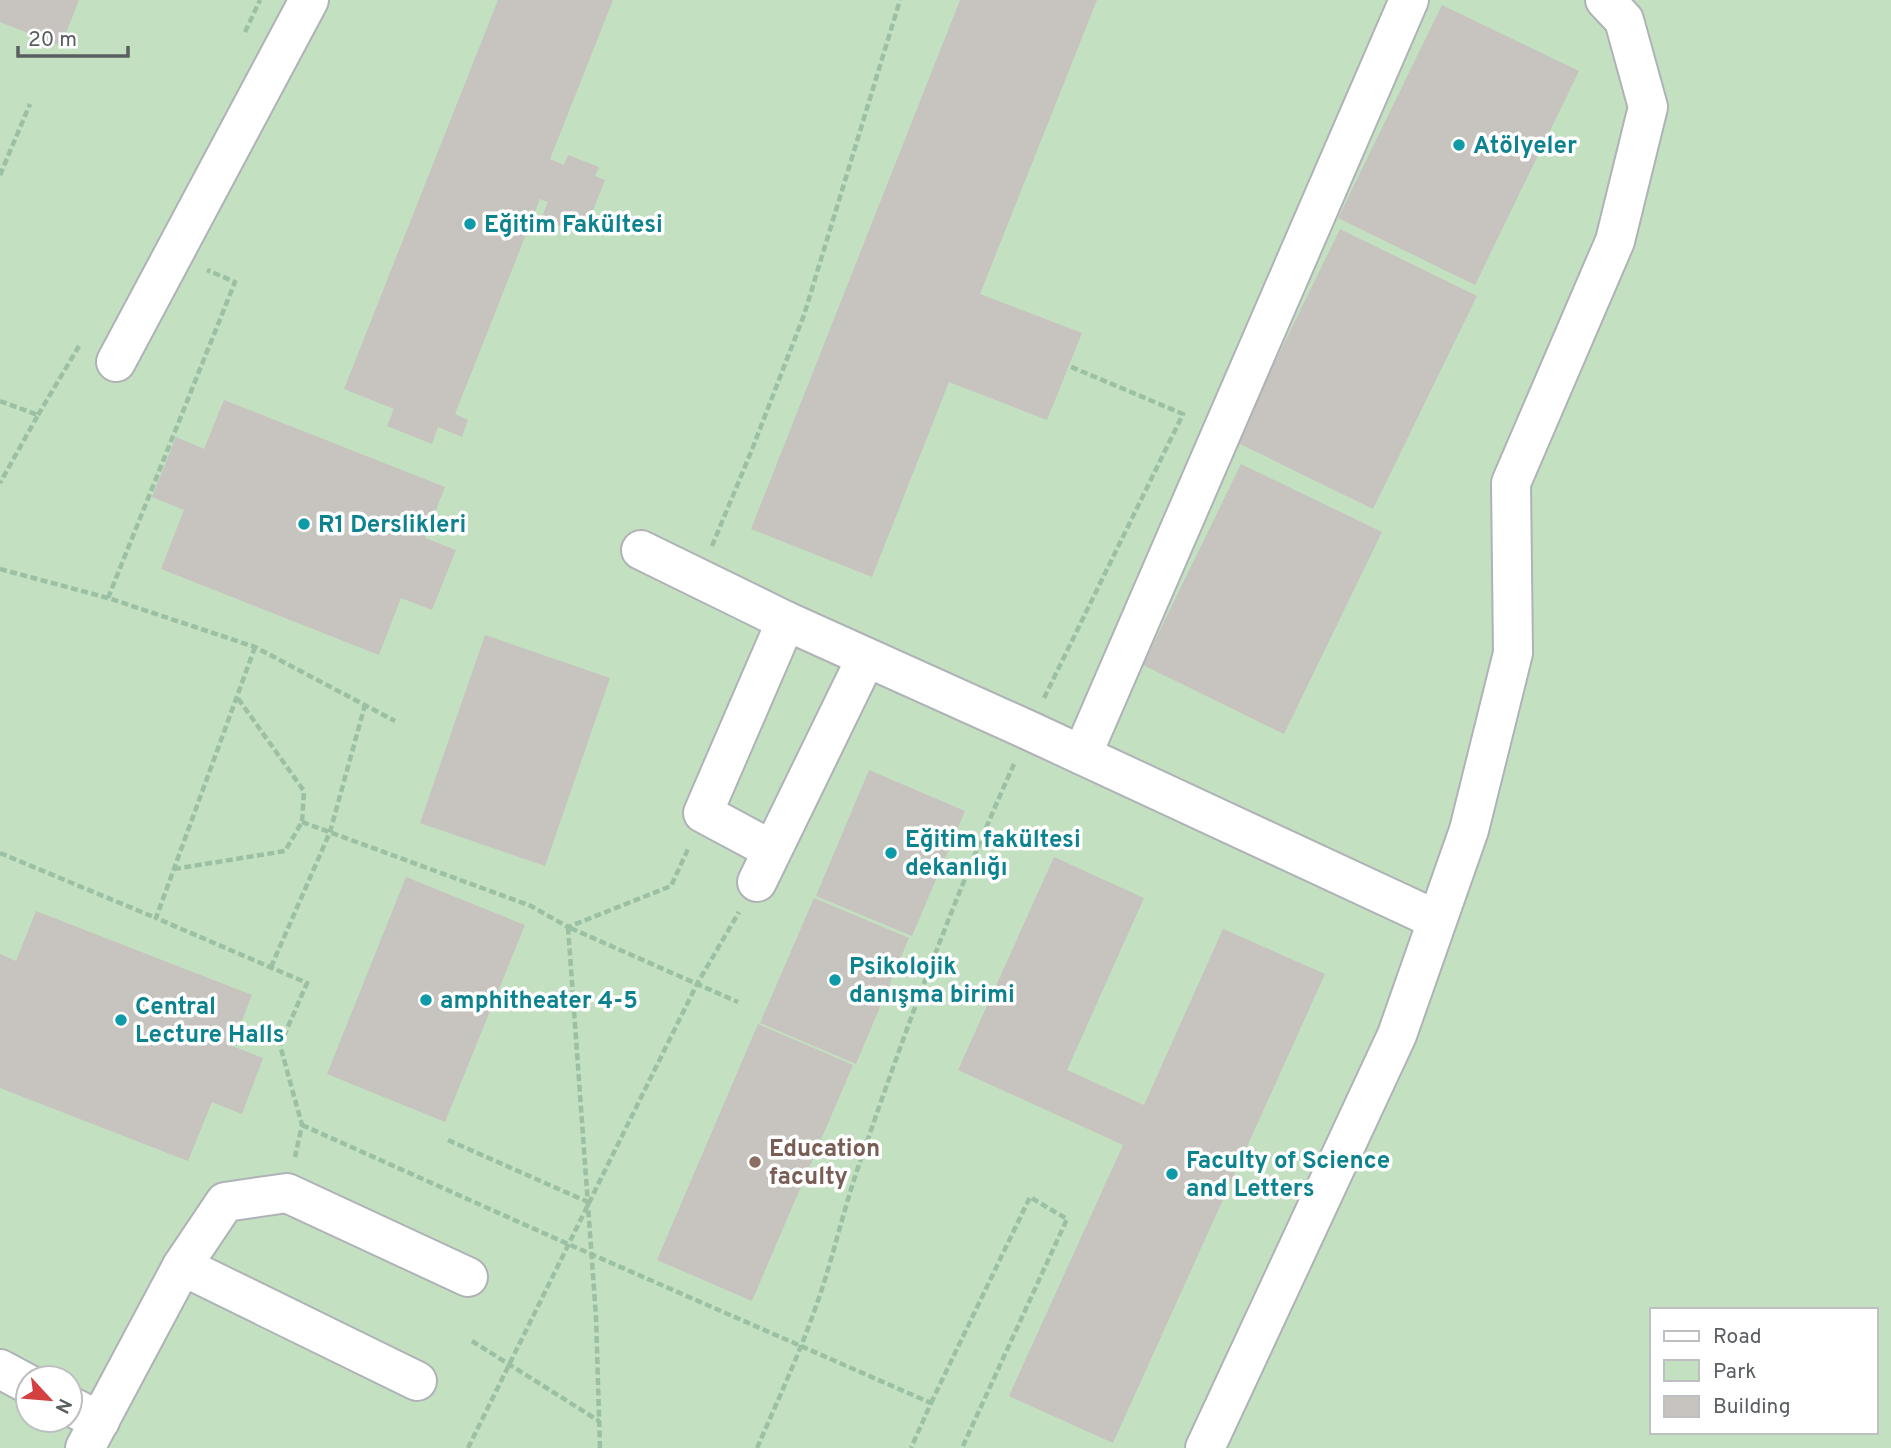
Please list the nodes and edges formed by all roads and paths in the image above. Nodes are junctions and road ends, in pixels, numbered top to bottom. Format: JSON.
{"nodes":[{"id":1,"x":309,"y":0,"type":"edge"},
{"id":2,"x":900,"y":0,"type":"edge"},
{"id":3,"x":1409,"y":0,"type":"edge"},
{"id":4,"x":1605,"y":0,"type":"edge"},
{"id":5,"x":30,"y":104,"type":"dead end"},
{"id":6,"x":0,"y":175,"type":"edge"},
{"id":7,"x":173,"y":256,"type":"junction"},
{"id":8,"x":116,"y":362,"type":"dead end"},
{"id":9,"x":1069,"y":366,"type":"dead end"},
{"id":10,"x":0,"y":401,"type":"edge"},
{"id":11,"x":0,"y":484,"type":"edge"},
{"id":12,"x":641,"y":550,"type":"dead end"},
{"id":13,"x":0,"y":569,"type":"edge"},
{"id":14,"x":698,"y":579,"type":"junction"},
{"id":15,"x":108,"y":598,"type":"junction"},
{"id":16,"x":786,"y":621,"type":"junction"},
{"id":17,"x":255,"y":647,"type":"junction"},
{"id":18,"x":866,"y":658,"type":"junction"},
{"id":19,"x":237,"y":696,"type":"junction"},
{"id":20,"x":365,"y":705,"type":"junction"},
{"id":21,"x":395,"y":721,"type":"dead end"},
{"id":22,"x":1028,"y":730,"type":"junction"},
{"id":23,"x":1082,"y":755,"type":"junction"},
{"id":24,"x":703,"y":813,"type":"junction"},
{"id":25,"x":302,"y":822,"type":"junction"},
{"id":26,"x":330,"y":832,"type":"junction"},
{"id":27,"x":0,"y":853,"type":"edge"},
{"id":28,"x":764,"y":866,"type":"junction"},
{"id":29,"x":174,"y":869,"type":"junction"},
{"id":30,"x":156,"y":918,"type":"junction"},
{"id":31,"x":1437,"y":920,"type":"junction"},
{"id":32,"x":568,"y":927,"type":"junction"},
{"id":33,"x":271,"y":967,"type":"junction"},
{"id":34,"x":697,"y":984,"type":"junction"},
{"id":35,"x":738,"y":1002,"type":"dead end"},
{"id":36,"x":302,"y":1125,"type":"junction"},
{"id":37,"x":448,"y":1140,"type":"dead end"},
{"id":38,"x":287,"y":1193,"type":"junction"},
{"id":39,"x":588,"y":1202,"type":"junction"},
{"id":40,"x":568,"y":1244,"type":"junction"},
{"id":41,"x":592,"y":1254,"type":"junction"},
{"id":42,"x":182,"y":1266,"type":"junction"},
{"id":43,"x":468,"y":1277,"type":"dead end"},
{"id":44,"x":472,"y":1341,"type":"dead end"},
{"id":45,"x":802,"y":1347,"type":"junction"},
{"id":46,"x":510,"y":1365,"type":"junction"},
{"id":47,"x":417,"y":1381,"type":"dead end"},
{"id":48,"x":931,"y":1403,"type":"junction"},
{"id":49,"x":600,"y":1422,"type":"junction"},
{"id":50,"x":85,"y":1425,"type":"edge"},
{"id":51,"x":467,"y":1448,"type":"edge"},
{"id":52,"x":600,"y":1448,"type":"edge"},
{"id":53,"x":757,"y":1448,"type":"edge"},
{"id":54,"x":911,"y":1448,"type":"edge"},
{"id":55,"x":962,"y":1448,"type":"edge"},
{"id":56,"x":1205,"y":1448,"type":"edge"}],
"edges":[{"from":1,"to":7,"type":"street"},
{"from":2,"to":14,"type":"path"},
{"from":3,"to":23,"type":"street"},
{"from":4,"to":31,"type":"street"},
{"from":5,"to":6,"type":"path"},
{"from":7,"to":8,"type":"street"},
{"from":7,"to":15,"type":"path"},
{"from":9,"to":22,"type":"path"},
{"from":10,"to":11,"type":"path"},
{"from":12,"to":14,"type":"street"},
{"from":13,"to":15,"type":"path"},
{"from":14,"to":16,"type":"street"},
{"from":15,"to":17,"type":"path"},
{"from":16,"to":18,"type":"street"},
{"from":16,"to":24,"type":"street"},
{"from":17,"to":19,"type":"path"},
{"from":17,"to":20,"type":"path"},
{"from":18,"to":22,"type":"street"},
{"from":18,"to":28,"type":"street"},
{"from":19,"to":25,"type":"path"},
{"from":19,"to":29,"type":"path"},
{"from":20,"to":21,"type":"path"},
{"from":20,"to":26,"type":"path"},
{"from":22,"to":23,"type":"street"},
{"from":22,"to":45,"type":"path"},
{"from":23,"to":31,"type":"street"},
{"from":24,"to":28,"type":"street"},
{"from":24,"to":32,"type":"path"},
{"from":25,"to":26,"type":"path"},
{"from":25,"to":29,"type":"path"},
{"from":26,"to":32,"type":"path"},
{"from":26,"to":33,"type":"path"},
{"from":27,"to":30,"type":"path"},
{"from":28,"to":34,"type":"path"},
{"from":29,"to":30,"type":"path"},
{"from":30,"to":33,"type":"path"},
{"from":31,"to":56,"type":"street"},
{"from":32,"to":34,"type":"path"},
{"from":32,"to":39,"type":"path"},
{"from":33,"to":36,"type":"path"},
{"from":34,"to":35,"type":"path"},
{"from":34,"to":39,"type":"path"},
{"from":36,"to":38,"type":"path"},
{"from":36,"to":40,"type":"path"},
{"from":37,"to":39,"type":"path"},
{"from":38,"to":42,"type":"street"},
{"from":38,"to":43,"type":"street"},
{"from":39,"to":40,"type":"path"},
{"from":39,"to":41,"type":"path"},
{"from":40,"to":41,"type":"path"},
{"from":40,"to":46,"type":"path"},
{"from":41,"to":45,"type":"path"},
{"from":41,"to":49,"type":"path"},
{"from":42,"to":47,"type":"street"},
{"from":42,"to":50,"type":"street"},
{"from":44,"to":46,"type":"path"},
{"from":45,"to":48,"type":"path"},
{"from":45,"to":53,"type":"path"},
{"from":46,"to":49,"type":"path"},
{"from":46,"to":51,"type":"path"},
{"from":48,"to":54,"type":"path"},
{"from":48,"to":55,"type":"path"},
{"from":49,"to":52,"type":"path"}]}
